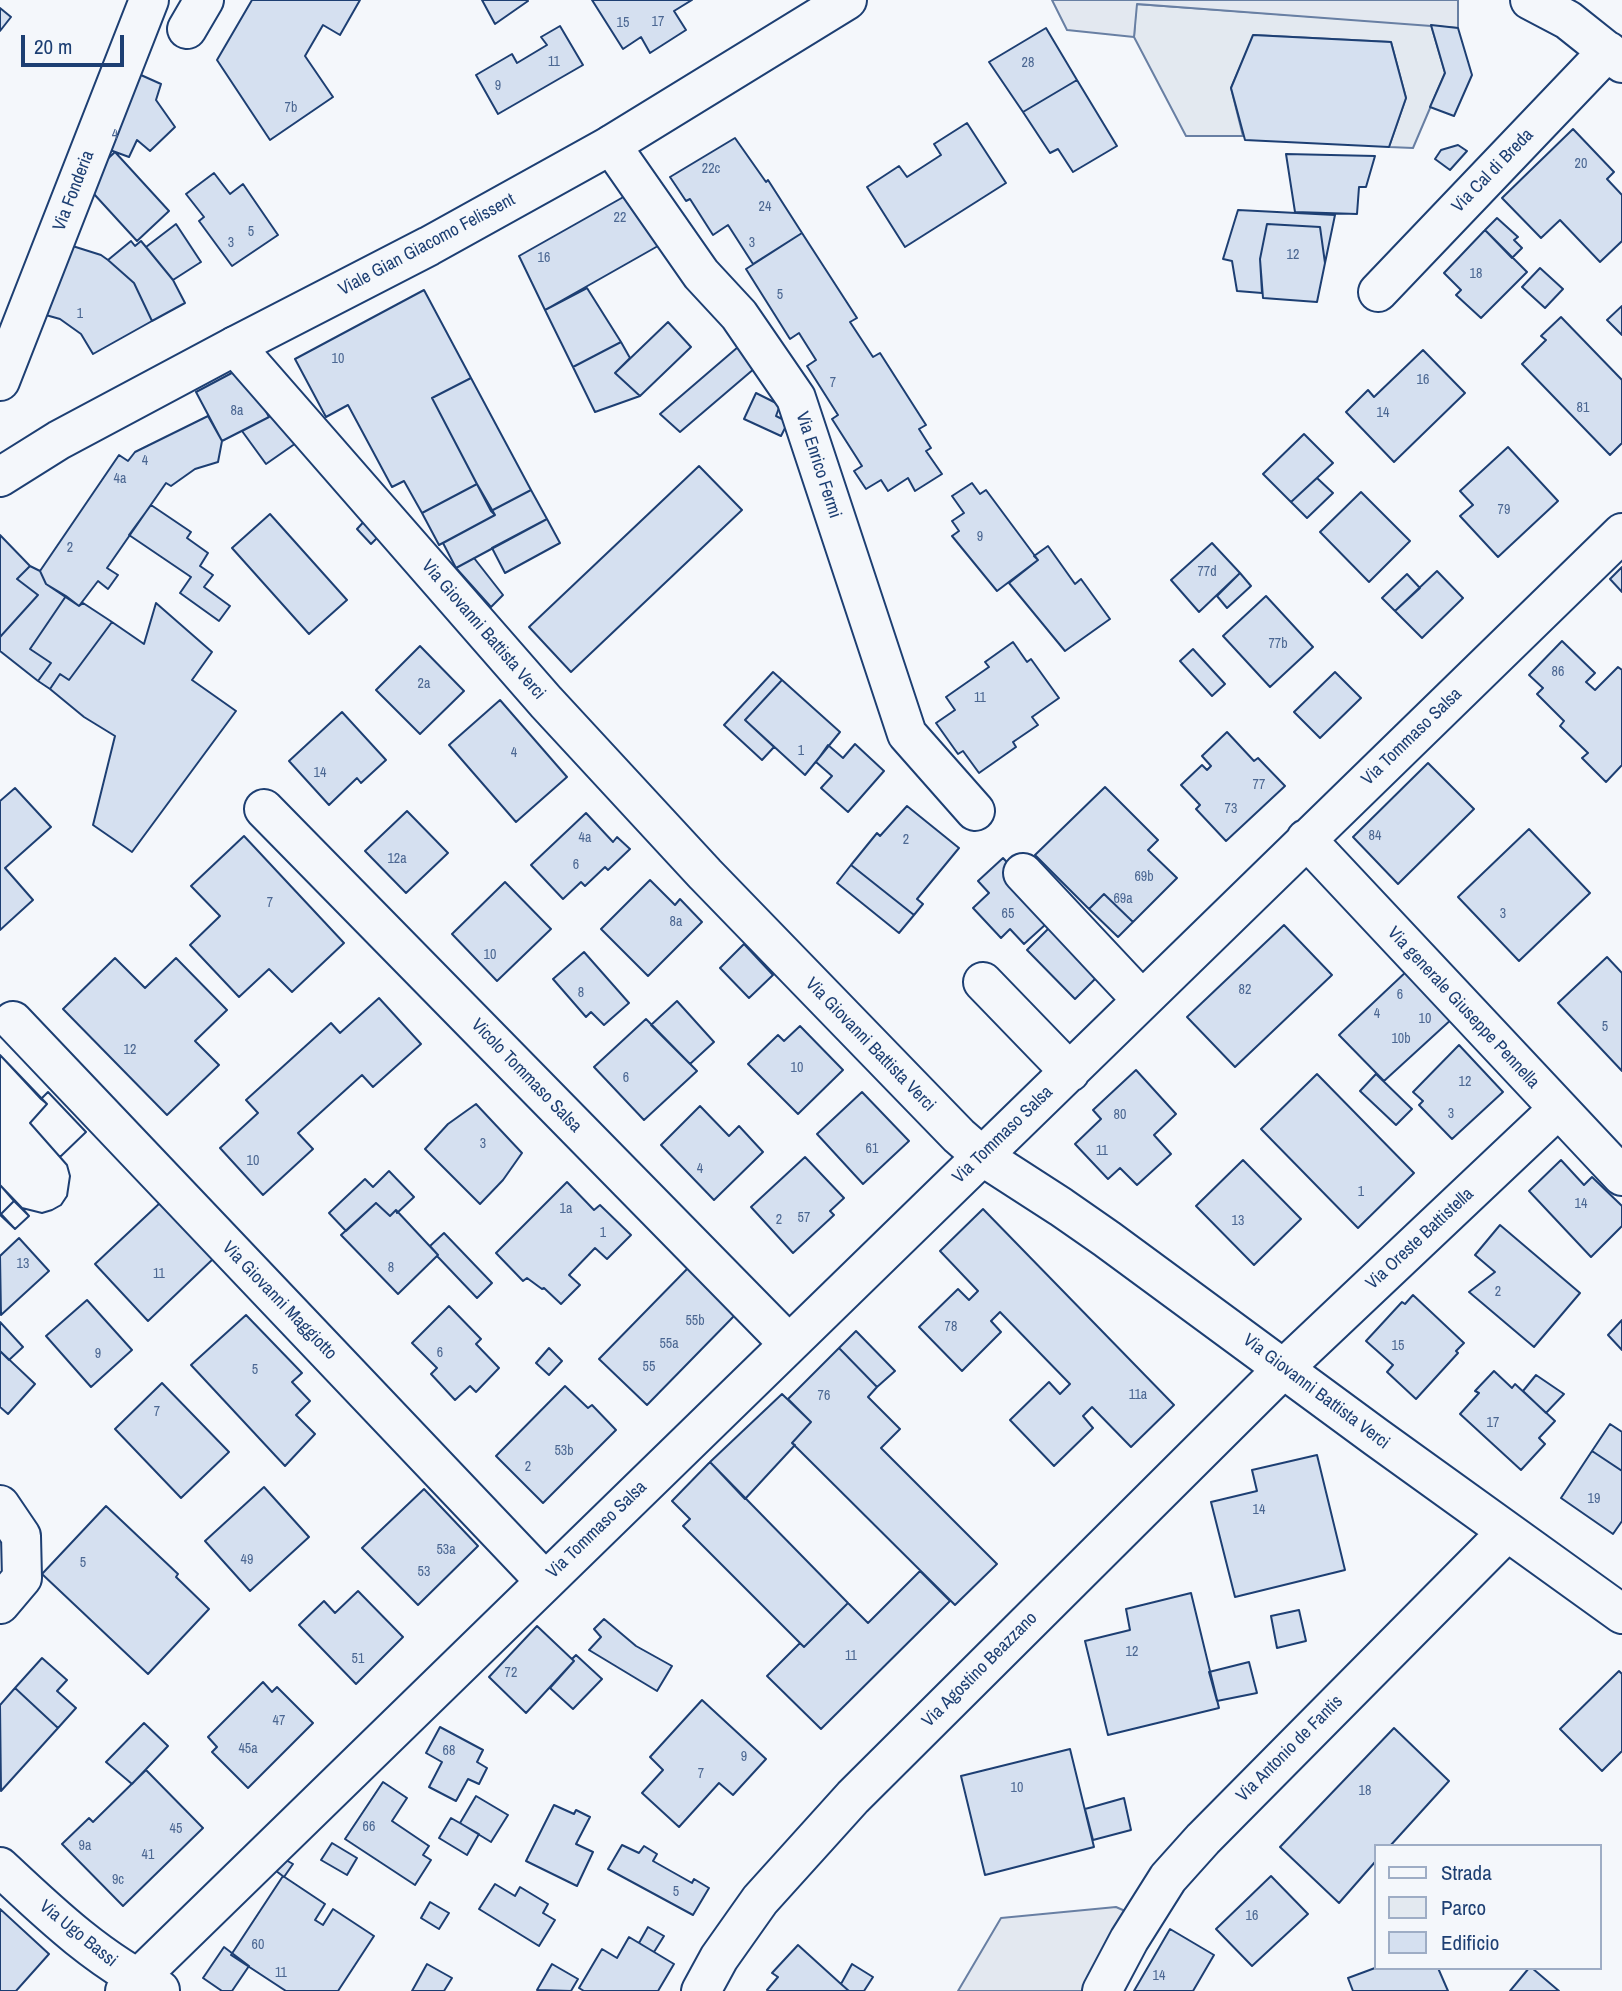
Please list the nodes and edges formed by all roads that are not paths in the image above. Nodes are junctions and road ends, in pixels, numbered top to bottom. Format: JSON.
{"nodes":[{"id":1,"x":149,"y":0,"type":"edge"},
{"id":2,"x":1530,"y":0,"type":"edge"},
{"id":3,"x":836,"y":3,"type":"edge"},
{"id":4,"x":1615,"y":57,"type":"edge"},
{"id":5,"x":611,"y":145,"type":"junction"},
{"id":6,"x":1378,"y":292,"type":"dead end"},
{"id":7,"x":235,"y":346,"type":"junction"},
{"id":8,"x":0,"y":381,"type":"edge"},
{"id":9,"x":0,"y":477,"type":"edge"},
{"id":10,"x":1622,"y":533,"type":"edge"},
{"id":11,"x":264,"y":808,"type":"dead end"},
{"id":12,"x":975,"y":811,"type":"dead end"},
{"id":13,"x":1306,"y":839,"type":"junction"},
{"id":14,"x":1023,"y":873,"type":"dead end"},
{"id":15,"x":983,"y":982,"type":"dead end"},
{"id":16,"x":1142,"y":1000,"type":"junction"},
{"id":17,"x":13,"y":1021,"type":"dead end"},
{"id":18,"x":1070,"y":1072,"type":"junction"},
{"id":19,"x":1558,"y":1110,"type":"junction"},
{"id":20,"x":982,"y":1156,"type":"junction"},
{"id":21,"x":1622,"y":1177,"type":"edge"},
{"id":22,"x":788,"y":1343,"type":"junction"},
{"id":23,"x":1283,"y":1369,"type":"junction"},
{"id":24,"x":0,"y":1505,"type":"edge"},
{"id":25,"x":1507,"y":1532,"type":"junction"},
{"id":26,"x":545,"y":1581,"type":"junction"},
{"id":27,"x":0,"y":1604,"type":"edge"},
{"id":28,"x":1622,"y":1614,"type":"edge"},
{"id":29,"x":0,"y":1867,"type":"edge"},
{"id":30,"x":141,"y":1987,"type":"edge"},
{"id":31,"x":701,"y":1991,"type":"edge"},
{"id":32,"x":1102,"y":1991,"type":"edge"}],
"edges":[{"from":1,"to":8,"type":"street","name":"Via Fonderia"},
{"from":2,"to":4,"type":"street","name":"Via Cal di Breda"},
{"from":3,"to":5,"type":"street","name":"Viale Gian Giacomo Felissent"},
{"from":4,"to":6,"type":"street","name":"Via Cal di Breda"},
{"from":5,"to":7,"type":"street","name":"Viale Gian Giacomo Felissent"},
{"from":5,"to":12,"type":"street","name":"Via Enrico Fermi"},
{"from":7,"to":9,"type":"street","name":"Viale Gian Giacomo Felissent"},
{"from":7,"to":20,"type":"street","name":"Via Giovanni Battista Verci"},
{"from":10,"to":13,"type":"street","name":"Via Tommaso Salsa"},
{"from":11,"to":22,"type":"street","name":"Vicolo Tommaso Salsa"},
{"from":13,"to":16,"type":"street","name":"Via Tommaso Salsa"},
{"from":13,"to":19,"type":"street","name":"Via generale Giuseppe Pennella"},
{"from":14,"to":16,"type":"street"},
{"from":15,"to":18,"type":"street"},
{"from":16,"to":18,"type":"street","name":"Via Tommaso Salsa"},
{"from":17,"to":26,"type":"street","name":"Via Giovanni Maggiotto"},
{"from":18,"to":20,"type":"street","name":"Via Tommaso Salsa"},
{"from":19,"to":21,"type":"street","name":"Via generale Giuseppe Pennella"},
{"from":19,"to":23,"type":"street","name":"Via Oreste Battistella"},
{"from":20,"to":22,"type":"street","name":"Via Tommaso Salsa"},
{"from":20,"to":23,"type":"street","name":"Via Giovanni Battista Verci"},
{"from":22,"to":26,"type":"street","name":"Via Tommaso Salsa"},
{"from":23,"to":25,"type":"street","name":"Via Giovanni Battista Verci"},
{"from":23,"to":31,"type":"street","name":"Via Agostino Beazzano"},
{"from":24,"to":27,"type":"street"},
{"from":25,"to":28,"type":"street","name":"Via Giovanni Battista Verci"},
{"from":25,"to":32,"type":"street","name":"Via Antonio de Fantis"},
{"from":26,"to":30,"type":"street","name":"Via Tommaso Salsa"},
{"from":29,"to":30,"type":"street","name":"Via Ugo Bassi"}]}
